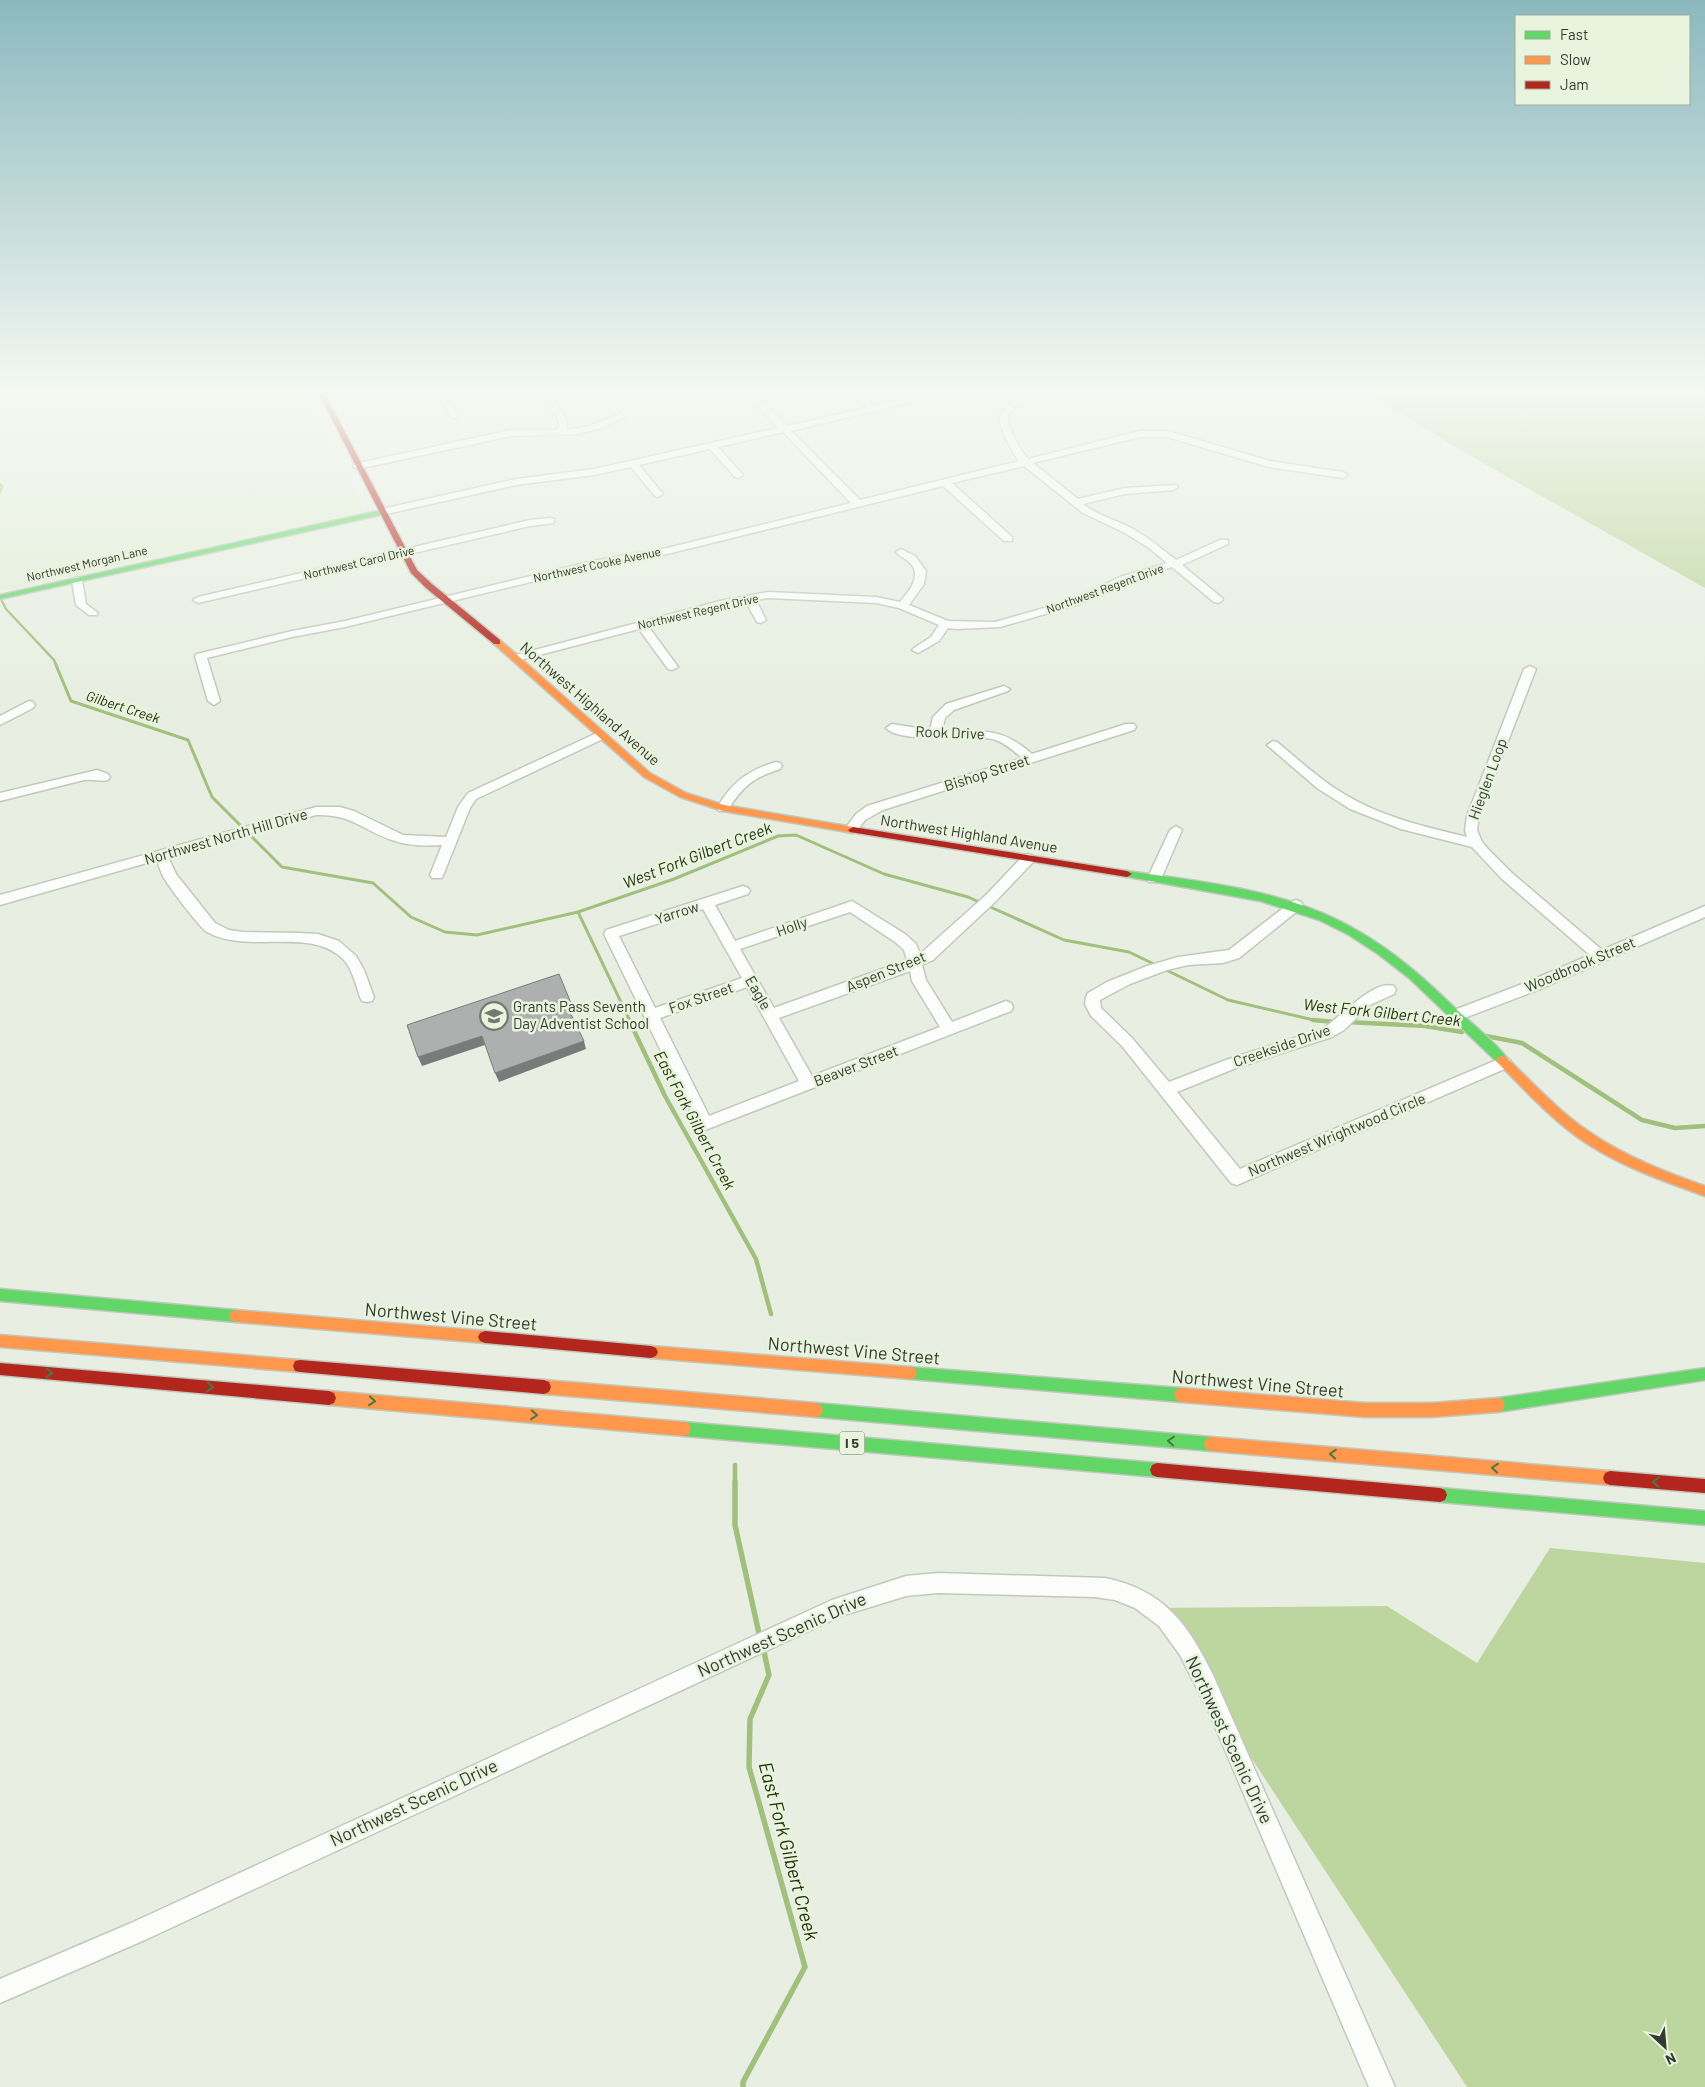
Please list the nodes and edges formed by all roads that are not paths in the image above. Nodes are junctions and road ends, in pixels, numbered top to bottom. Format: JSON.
{"nodes":[{"id":1,"x":371,"y":491,"type":"edge"},
{"id":2,"x":474,"y":491,"type":"edge"},
{"id":3,"x":656,"y":491,"type":"edge"},
{"id":4,"x":846,"y":491,"type":"edge"},
{"id":5,"x":908,"y":491,"type":"edge"},
{"id":6,"x":955,"y":491,"type":"edge"},
{"id":7,"x":1061,"y":491,"type":"edge"},
{"id":8,"x":1123,"y":491,"type":"edge"},
{"id":9,"x":658,"y":494,"type":"dead end"},
{"id":10,"x":1075,"y":503,"type":"junction"},
{"id":11,"x":858,"y":504,"type":"junction"},
{"id":12,"x":382,"y":512,"type":"junction"},
{"id":13,"x":550,"y":521,"type":"dead end"},
{"id":14,"x":1008,"y":539,"type":"dead end"},
{"id":15,"x":1224,"y":542,"type":"dead end"},
{"id":16,"x":403,"y":552,"type":"junction"},
{"id":17,"x":901,"y":552,"type":"dead end"},
{"id":18,"x":1175,"y":564,"type":"junction"},
{"id":19,"x":77,"y":580,"type":"junction"},
{"id":20,"x":0,"y":597,"type":"edge"},
{"id":21,"x":749,"y":598,"type":"junction"},
{"id":22,"x":198,"y":600,"type":"dead end"},
{"id":23,"x":447,"y":600,"type":"junction"},
{"id":24,"x":1218,"y":600,"type":"dead end"},
{"id":25,"x":902,"y":606,"type":"junction"},
{"id":26,"x":93,"y":613,"type":"dead end"},
{"id":27,"x":761,"y":620,"type":"dead end"},
{"id":28,"x":945,"y":624,"type":"junction"},
{"id":29,"x":642,"y":625,"type":"junction"},
{"id":30,"x":918,"y":650,"type":"dead end"},
{"id":31,"x":516,"y":658,"type":"junction"},
{"id":32,"x":672,"y":667,"type":"dead end"},
{"id":33,"x":1530,"y":668,"type":"dead end"},
{"id":34,"x":1004,"y":690,"type":"dead end"},
{"id":35,"x":214,"y":701,"type":"dead end"},
{"id":36,"x":29,"y":705,"type":"dead end"},
{"id":37,"x":0,"y":721,"type":"edge"},
{"id":38,"x":1130,"y":727,"type":"dead end"},
{"id":39,"x":892,"y":728,"type":"dead end"},
{"id":40,"x":935,"y":734,"type":"junction"},
{"id":41,"x":601,"y":735,"type":"junction"},
{"id":42,"x":1273,"y":745,"type":"dead end"},
{"id":43,"x":1030,"y":759,"type":"junction"},
{"id":44,"x":776,"y":766,"type":"dead end"},
{"id":45,"x":104,"y":777,"type":"dead end"},
{"id":46,"x":0,"y":797,"type":"edge"},
{"id":47,"x":723,"y":808,"type":"junction"},
{"id":48,"x":851,"y":829,"type":"junction"},
{"id":49,"x":1176,"y":830,"type":"dead end"},
{"id":50,"x":450,"y":841,"type":"junction"},
{"id":51,"x":1476,"y":844,"type":"junction"},
{"id":52,"x":161,"y":855,"type":"junction"},
{"id":53,"x":1028,"y":859,"type":"junction"},
{"id":54,"x":436,"y":874,"type":"dead end"},
{"id":55,"x":1154,"y":879,"type":"junction"},
{"id":56,"x":743,"y":891,"type":"dead end"},
{"id":57,"x":0,"y":900,"type":"edge"},
{"id":58,"x":707,"y":903,"type":"junction"},
{"id":59,"x":1296,"y":906,"type":"junction"},
{"id":60,"x":1702,"y":916,"type":"edge"},
{"id":61,"x":732,"y":947,"type":"junction"},
{"id":62,"x":1602,"y":957,"type":"junction"},
{"id":63,"x":915,"y":963,"type":"junction"},
{"id":64,"x":750,"y":980,"type":"junction"},
{"id":65,"x":1389,"y":990,"type":"dead end"},
{"id":66,"x":367,"y":997,"type":"dead end"},
{"id":67,"x":1006,"y":1007,"type":"dead end"},
{"id":68,"x":651,"y":1015,"type":"junction"},
{"id":69,"x":771,"y":1015,"type":"junction"},
{"id":70,"x":1454,"y":1016,"type":"junction"},
{"id":71,"x":949,"y":1029,"type":"junction"},
{"id":72,"x":1504,"y":1063,"type":"junction"},
{"id":73,"x":809,"y":1084,"type":"junction"},
{"id":74,"x":1166,"y":1090,"type":"junction"},
{"id":75,"x":1705,"y":1191,"type":"edge"},
{"id":76,"x":0,"y":1296,"type":"edge"},
{"id":77,"x":0,"y":1341,"type":"edge"},
{"id":78,"x":0,"y":1369,"type":"edge"},
{"id":79,"x":1705,"y":1374,"type":"edge"},
{"id":80,"x":1705,"y":1486,"type":"edge"},
{"id":81,"x":1705,"y":1518,"type":"edge"},
{"id":82,"x":0,"y":1991,"type":"edge"},
{"id":83,"x":1382,"y":2087,"type":"edge"}],
"edges":[{"from":1,"to":12,"type":"main road","name":"Northwest Highland Avenue"},
{"from":2,"to":12,"type":"street","name":"Northwest Morgan Lane"},
{"from":3,"to":9,"type":"street"},
{"from":4,"to":11,"type":"street"},
{"from":5,"to":11,"type":"street","name":"Northwest Cooke Avenue"},
{"from":6,"to":14,"type":"street"},
{"from":7,"to":10,"type":"street"},
{"from":8,"to":10,"type":"street"},
{"from":10,"to":18,"type":"street"},
{"from":11,"to":23,"type":"street","name":"Northwest Cooke Avenue"},
{"from":12,"to":16,"type":"main road","name":"Northwest Highland Avenue"},
{"from":12,"to":19,"type":"main road","name":"Northwest Morgan Lane"},
{"from":13,"to":16,"type":"street","name":"Northwest Carol Drive"},
{"from":15,"to":18,"type":"street","name":"Northwest Regent Drive"},
{"from":16,"to":22,"type":"street","name":"Northwest Carol Drive"},
{"from":16,"to":23,"type":"main road","name":"Northwest Highland Avenue"},
{"from":17,"to":25,"type":"street"},
{"from":18,"to":24,"type":"street"},
{"from":18,"to":28,"type":"street","name":"Northwest Regent Drive"},
{"from":19,"to":20,"type":"main road","name":"Northwest Morgan Lane"},
{"from":19,"to":26,"type":"street"},
{"from":21,"to":25,"type":"street","name":"Northwest Regent Drive"},
{"from":21,"to":27,"type":"street"},
{"from":21,"to":29,"type":"street","name":"Northwest Regent Drive"},
{"from":23,"to":31,"type":"main road","name":"Northwest Highland Avenue"},
{"from":23,"to":35,"type":"street","name":"Northwest Cooke Avenue"},
{"from":25,"to":28,"type":"street","name":"Northwest Regent Drive"},
{"from":28,"to":30,"type":"street"},
{"from":29,"to":31,"type":"street","name":"Northwest Regent Drive"},
{"from":29,"to":32,"type":"street"},
{"from":31,"to":41,"type":"main road","name":"Northwest Highland Avenue"},
{"from":33,"to":51,"type":"street","name":"Hieglen Loop"},
{"from":34,"to":40,"type":"street"},
{"from":36,"to":37,"type":"street"},
{"from":38,"to":43,"type":"street","name":"Bishop Street"},
{"from":39,"to":40,"type":"street","name":"Rook Drive"},
{"from":40,"to":43,"type":"street","name":"Rook Drive"},
{"from":41,"to":47,"type":"main road","name":"Northwest Highland Avenue"},
{"from":41,"to":50,"type":"street"},
{"from":42,"to":51,"type":"street"},
{"from":43,"to":48,"type":"street","name":"Bishop Street"},
{"from":44,"to":47,"type":"street"},
{"from":45,"to":46,"type":"street"},
{"from":47,"to":48,"type":"main road","name":"Northwest Highland Avenue"},
{"from":48,"to":53,"type":"main road","name":"Northwest Highland Avenue"},
{"from":49,"to":55,"type":"street"},
{"from":50,"to":52,"type":"street","name":"Northwest North Hill Drive"},
{"from":50,"to":54,"type":"street"},
{"from":51,"to":62,"type":"street"},
{"from":52,"to":57,"type":"street","name":"Northwest North Hill Drive"},
{"from":52,"to":66,"type":"street"},
{"from":53,"to":55,"type":"main road","name":"Northwest Highland Avenue"},
{"from":53,"to":63,"type":"street","name":"Aspen Street"},
{"from":55,"to":59,"type":"main road","name":"Northwest Highland Avenue"},
{"from":56,"to":58,"type":"street","name":"Yarrow"},
{"from":58,"to":61,"type":"street","name":"Eagle"},
{"from":58,"to":68,"type":"street","name":"Yarrow"},
{"from":59,"to":70,"type":"main road","name":"Northwest Highland Avenue"},
{"from":59,"to":74,"type":"street","name":"Northwest Wrightwood Circle"},
{"from":60,"to":62,"type":"street","name":"Woodbrook Street"},
{"from":61,"to":63,"type":"street","name":"Holly"},
{"from":61,"to":64,"type":"street","name":"Eagle"},
{"from":62,"to":70,"type":"street","name":"Woodbrook Street"},
{"from":63,"to":69,"type":"street","name":"Aspen Street"},
{"from":63,"to":71,"type":"street"},
{"from":64,"to":68,"type":"street","name":"Fox Street"},
{"from":64,"to":69,"type":"street","name":"Eagle"},
{"from":65,"to":74,"type":"street","name":"Creekside Drive"},
{"from":67,"to":71,"type":"street","name":"Beaver Street"},
{"from":68,"to":73,"type":"street","name":"Beaver Street"},
{"from":69,"to":73,"type":"street","name":"Eagle"},
{"from":70,"to":72,"type":"main road","name":"Northwest Highland Avenue"},
{"from":71,"to":73,"type":"street","name":"Beaver Street"},
{"from":72,"to":74,"type":"street","name":"Northwest Wrightwood Circle"},
{"from":72,"to":75,"type":"main road","name":"Northwest Highland Avenue"},
{"from":76,"to":79,"type":"main road","name":"Northwest Vine Street"},
{"from":80,"to":77,"type":"main road","number":"I 5","one_way":true},
{"from":78,"to":81,"type":"main road","number":"I 5","one_way":true},
{"from":82,"to":83,"type":"street","name":"Northwest Scenic Drive"}]}
